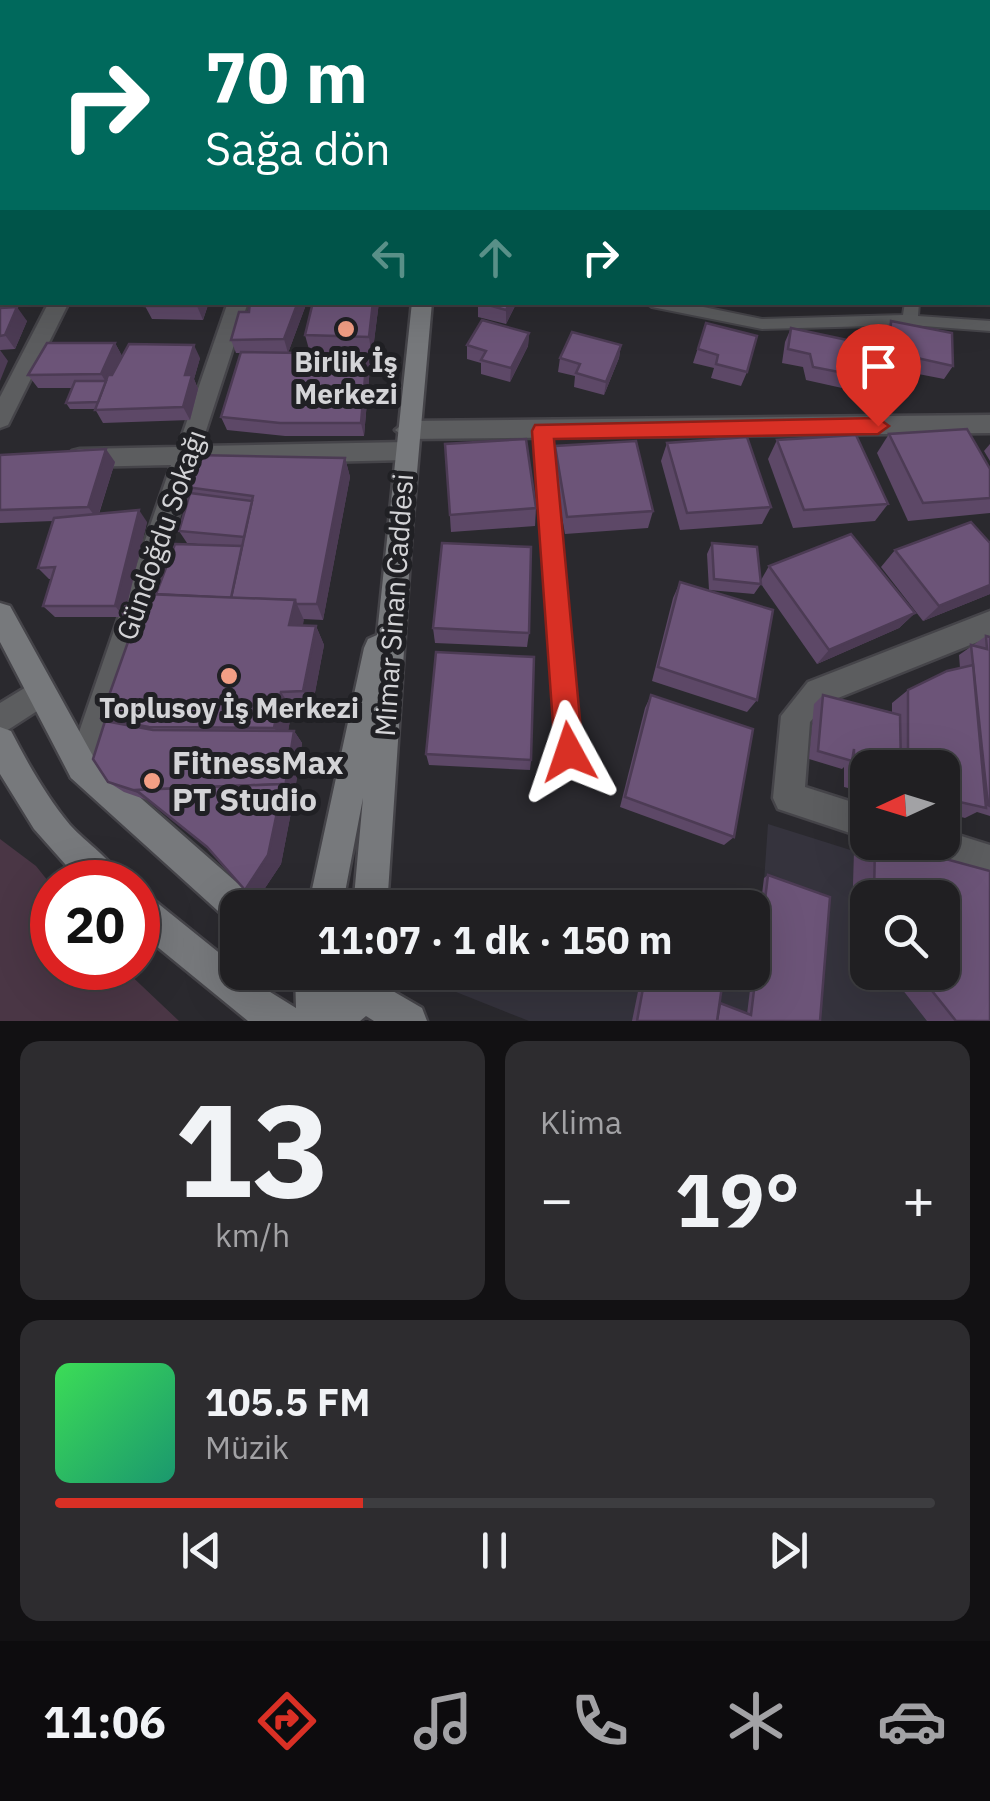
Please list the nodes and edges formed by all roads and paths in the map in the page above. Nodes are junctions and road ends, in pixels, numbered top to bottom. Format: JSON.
{"nodes":[{"id":1,"x":57,"y":305,"type":"edge"},
{"id":2,"x":237,"y":305,"type":"edge"},
{"id":3,"x":422,"y":305,"type":"edge"},
{"id":4,"x":912,"y":305,"type":"edge"},
{"id":5,"x":688,"y":306,"type":"edge"},
{"id":6,"x":910,"y":320,"type":"junction"},
{"id":7,"x":990,"y":326,"type":"edge"},
{"id":8,"x":0,"y":419,"type":"edge"},
{"id":9,"x":990,"y":424,"type":"edge"},
{"id":10,"x":543,"y":431,"type":"junction"},
{"id":11,"x":406,"y":441,"type":"junction"},
{"id":12,"x":189,"y":457,"type":"junction"},
{"id":13,"x":56,"y":458,"type":"edge"},
{"id":14,"x":402,"y":535,"type":"junction"},
{"id":15,"x":0,"y":616,"type":"edge"},
{"id":16,"x":990,"y":624,"type":"edge"},
{"id":17,"x":42,"y":692,"type":"junction"},
{"id":18,"x":0,"y":720,"type":"edge"},
{"id":19,"x":0,"y":742,"type":"edge"},
{"id":20,"x":569,"y":752,"type":"dead end"},
{"id":21,"x":82,"y":767,"type":"junction"},
{"id":22,"x":850,"y":817,"type":"edge"},
{"id":23,"x":960,"y":852,"type":"edge"},
{"id":24,"x":80,"y":860,"type":"edge"},
{"id":25,"x":990,"y":862,"type":"edge"},
{"id":26,"x":220,"y":890,"type":"edge"},
{"id":27,"x":329,"y":890,"type":"edge"},
{"id":28,"x":372,"y":890,"type":"edge"},
{"id":29,"x":160,"y":926,"type":"edge"},
{"id":30,"x":313,"y":990,"type":"edge"},
{"id":31,"x":358,"y":990,"type":"edge"},
{"id":32,"x":372,"y":990,"type":"edge"},
{"id":33,"x":283,"y":1021,"type":"edge"},
{"id":34,"x":314,"y":1021,"type":"edge"},
{"id":35,"x":334,"y":1021,"type":"edge"},
{"id":36,"x":408,"y":1021,"type":"edge"}],
"edges":[{"from":1,"to":8,"type":"street"},
{"from":2,"to":12,"type":"street","name":"Gündoğdu Sokağı"},
{"from":3,"to":11,"type":"main road","name":"Mimar Sinan Caddesi"},
{"from":4,"to":6,"type":"lane"},
{"from":5,"to":6,"type":"lane"},
{"from":6,"to":7,"type":"lane"},
{"from":9,"to":10,"type":"street"},
{"from":10,"to":11,"type":"street"},
{"from":10,"to":20,"type":"lane"},
{"from":11,"to":12,"type":"street"},
{"from":11,"to":14,"type":"main road","name":"Mimar Sinan Caddesi"},
{"from":12,"to":13,"type":"street"},
{"from":12,"to":21,"type":"street","name":"Gündoğdu Sokağı"},
{"from":14,"to":27,"type":"main road"},
{"from":14,"to":28,"type":"main road","name":"Mimar Sinan Caddesi"},
{"from":15,"to":17,"type":"main road"},
{"from":16,"to":22,"type":"street"},
{"from":17,"to":18,"type":"street"},
{"from":17,"to":21,"type":"main road"},
{"from":19,"to":24,"type":"main road"},
{"from":21,"to":26,"type":"main road"},
{"from":23,"to":25,"type":"street"},
{"from":29,"to":33,"type":"main road"},
{"from":30,"to":34,"type":"main road"},
{"from":31,"to":35,"type":"main road"},
{"from":32,"to":36,"type":"main road"}]}
